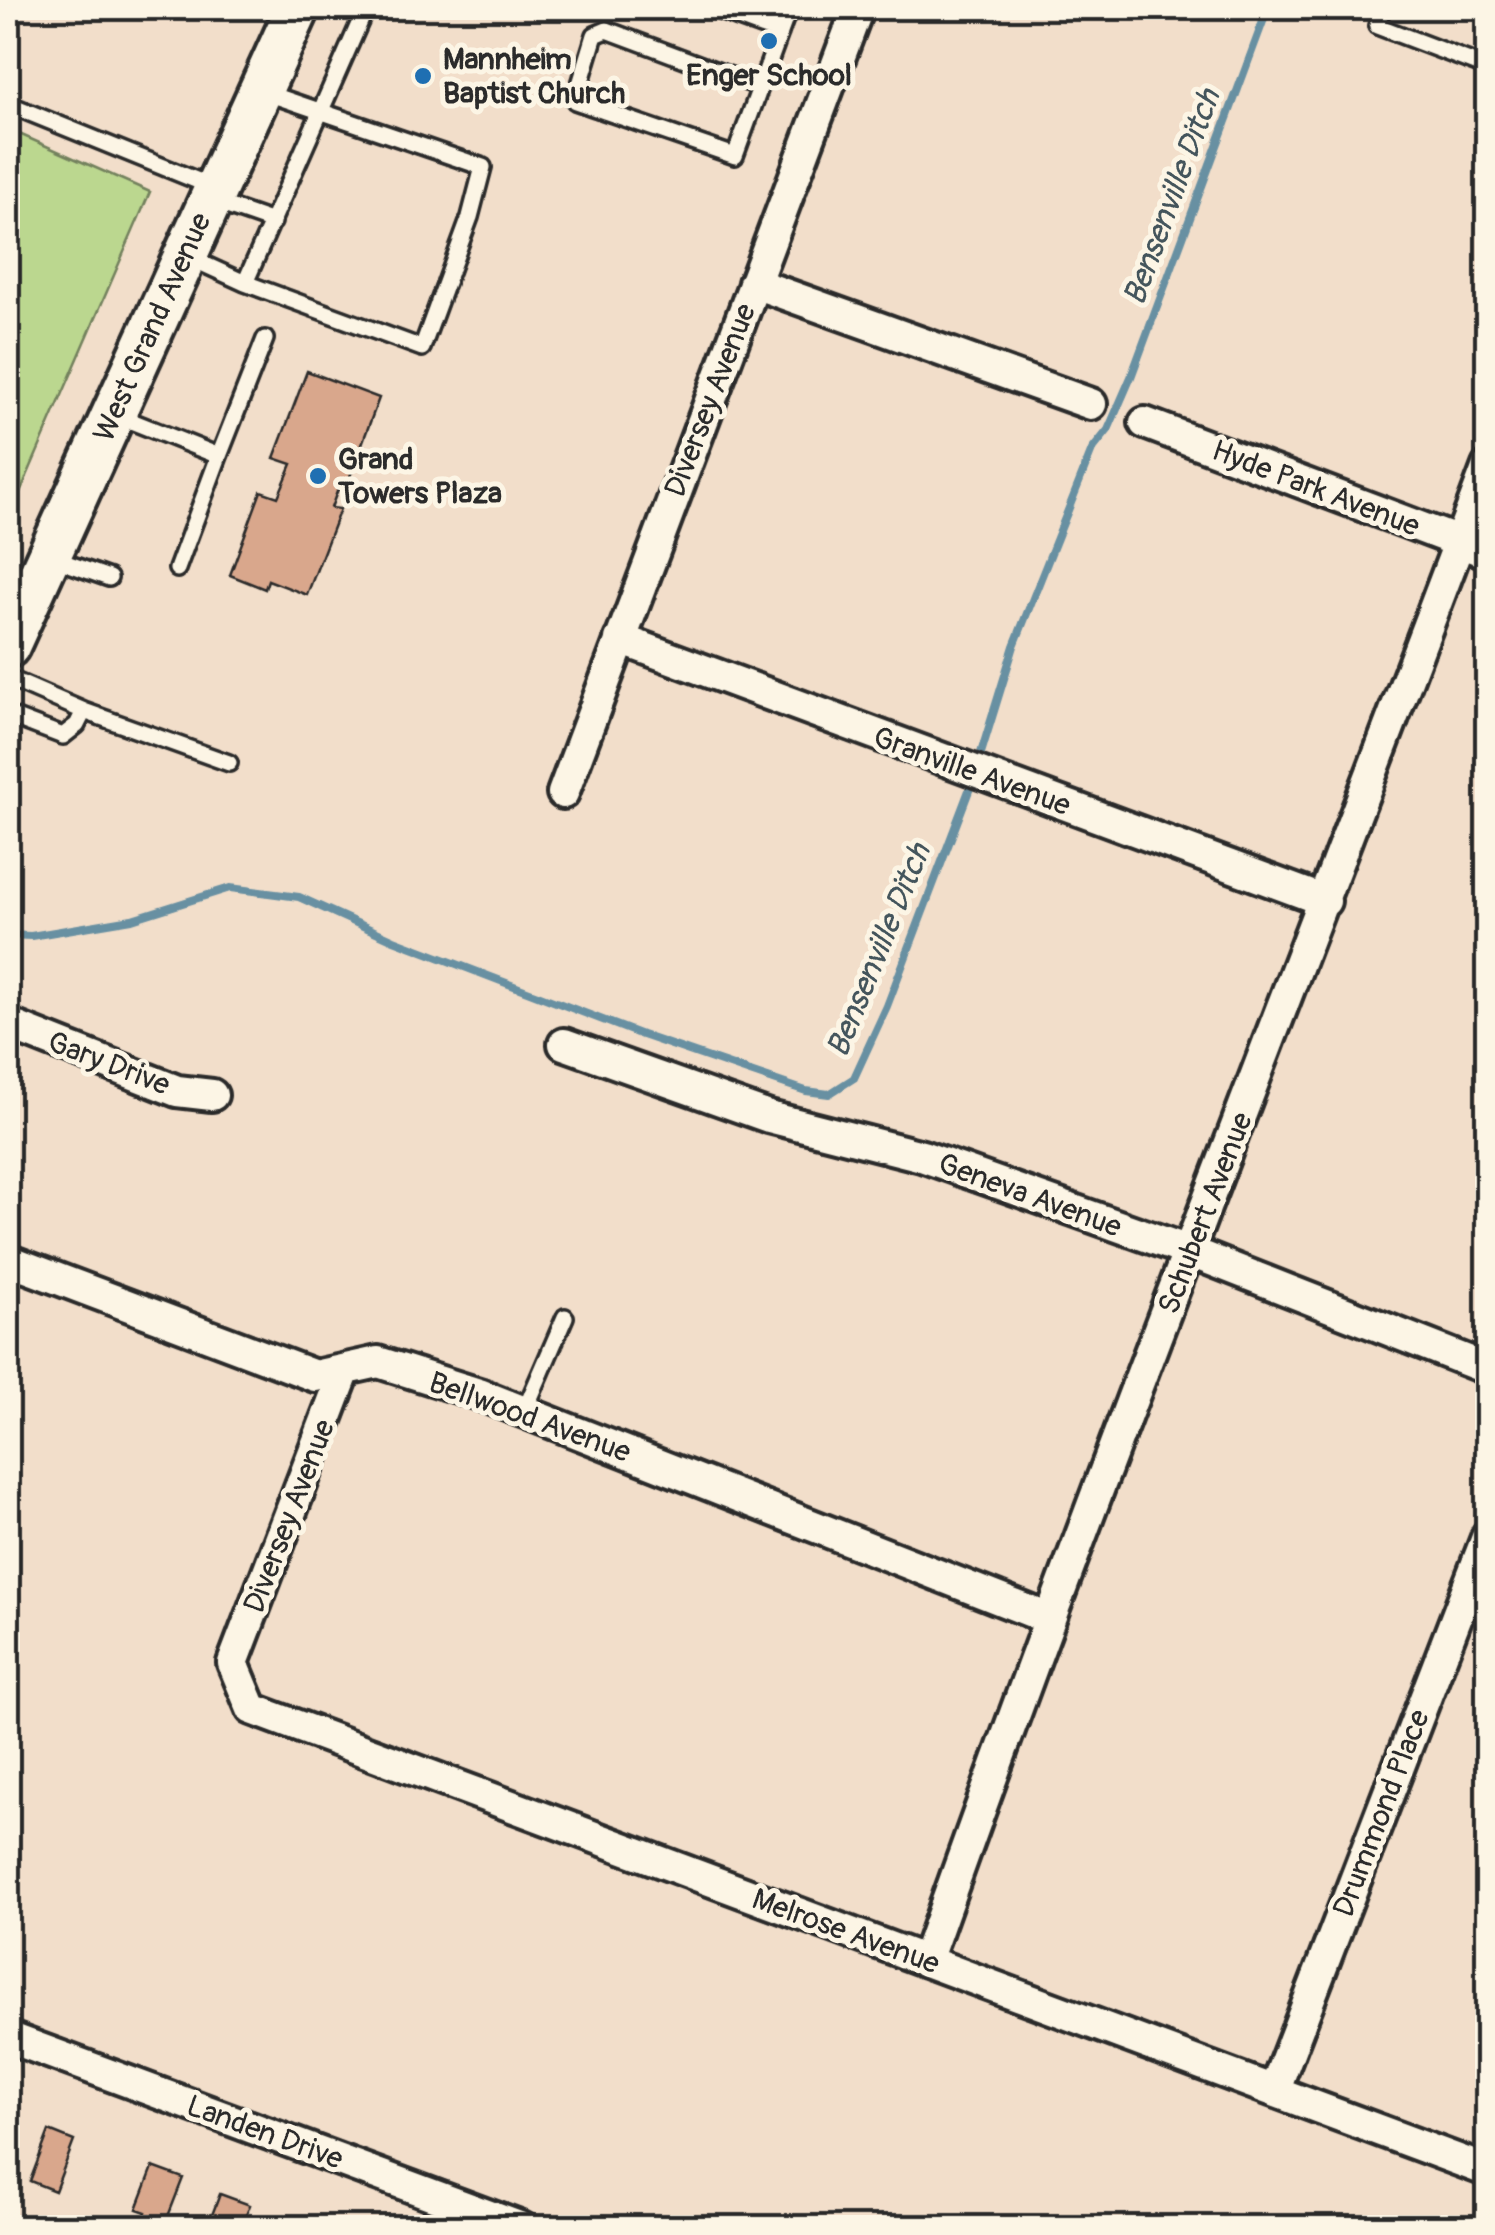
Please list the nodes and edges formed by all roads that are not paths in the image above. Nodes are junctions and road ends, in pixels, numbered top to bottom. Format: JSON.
{"nodes":[{"id":1,"x":298,"y":8,"type":"edge"},
{"id":2,"x":366,"y":8,"type":"edge"},
{"id":3,"x":711,"y":8,"type":"edge"},
{"id":4,"x":790,"y":8,"type":"edge"},
{"id":5,"x":858,"y":8,"type":"edge"},
{"id":6,"x":1382,"y":8,"type":"edge"},
{"id":7,"x":780,"y":34,"type":"junction"},
{"id":8,"x":1488,"y":68,"type":"edge"},
{"id":9,"x":760,"y":86,"type":"junction"},
{"id":10,"x":260,"y":90,"type":"junction"},
{"id":11,"x":8,"y":104,"type":"edge"},
{"id":12,"x":321,"y":112,"type":"junction"},
{"id":13,"x":213,"y":194,"type":"junction"},
{"id":14,"x":273,"y":222,"type":"junction"},
{"id":15,"x":185,"y":256,"type":"junction"},
{"id":16,"x":246,"y":283,"type":"junction"},
{"id":17,"x":754,"y":284,"type":"junction"},
{"id":18,"x":265,"y":338,"type":"dead end"},
{"id":19,"x":1092,"y":404,"type":"dead end"},
{"id":20,"x":113,"y":414,"type":"junction"},
{"id":21,"x":1145,"y":423,"type":"dead end"},
{"id":22,"x":218,"y":456,"type":"junction"},
{"id":23,"x":1488,"y":466,"type":"edge"},
{"id":24,"x":1473,"y":547,"type":"edge"},
{"id":25,"x":48,"y":556,"type":"junction"},
{"id":26,"x":176,"y":569,"type":"dead end"},
{"id":27,"x":109,"y":578,"type":"dead end"},
{"id":28,"x":620,"y":639,"type":"junction"},
{"id":29,"x":8,"y":646,"type":"edge"},
{"id":30,"x":8,"y":678,"type":"edge"},
{"id":31,"x":84,"y":710,"type":"junction"},
{"id":32,"x":8,"y":715,"type":"edge"},
{"id":33,"x":229,"y":763,"type":"dead end"},
{"id":34,"x":563,"y":793,"type":"dead end"},
{"id":35,"x":1325,"y":901,"type":"junction"},
{"id":36,"x":8,"y":1024,"type":"edge"},
{"id":37,"x":564,"y":1044,"type":"dead end"},
{"id":38,"x":212,"y":1096,"type":"dead end"},
{"id":39,"x":1191,"y":1252,"type":"junction"},
{"id":40,"x":8,"y":1260,"type":"edge"},
{"id":41,"x":565,"y":1317,"type":"dead end"},
{"id":42,"x":1488,"y":1369,"type":"edge"},
{"id":43,"x":345,"y":1370,"type":"junction"},
{"id":44,"x":524,"y":1412,"type":"junction"},
{"id":45,"x":1488,"y":1535,"type":"edge"},
{"id":46,"x":1048,"y":1618,"type":"junction"},
{"id":47,"x":233,"y":1662,"type":"joint"},
{"id":48,"x":926,"y":1961,"type":"junction"},
{"id":49,"x":8,"y":2037,"type":"edge"},
{"id":50,"x":1274,"y":2091,"type":"junction"},
{"id":51,"x":1488,"y":2171,"type":"edge"},
{"id":52,"x":522,"y":2228,"type":"edge"}],
"edges":[{"from":1,"to":10,"type":"main road","name":"West Grand Avenue"},
{"from":2,"to":12,"type":"lane"},
{"from":3,"to":7,"type":"lane"},
{"from":4,"to":7,"type":"lane"},
{"from":5,"to":17,"type":"street","name":"Diversey Avenue"},
{"from":6,"to":8,"type":"lane"},
{"from":7,"to":9,"type":"lane"},
{"from":9,"to":9,"type":"lane"},
{"from":10,"to":12,"type":"lane"},
{"from":10,"to":13,"type":"main road","name":"West Grand Avenue"},
{"from":11,"to":13,"type":"lane"},
{"from":12,"to":14,"type":"lane"},
{"from":12,"to":16,"type":"lane"},
{"from":13,"to":14,"type":"lane"},
{"from":13,"to":15,"type":"main road","name":"West Grand Avenue"},
{"from":14,"to":16,"type":"lane"},
{"from":15,"to":16,"type":"lane"},
{"from":15,"to":20,"type":"main road","name":"West Grand Avenue"},
{"from":17,"to":19,"type":"street"},
{"from":17,"to":28,"type":"street","name":"Diversey Avenue"},
{"from":18,"to":22,"type":"lane"},
{"from":20,"to":22,"type":"lane"},
{"from":20,"to":25,"type":"main road","name":"West Grand Avenue"},
{"from":21,"to":24,"type":"street","name":"Hyde Park Avenue"},
{"from":22,"to":26,"type":"lane"},
{"from":23,"to":24,"type":"street","name":"Schubert Avenue"},
{"from":24,"to":35,"type":"street","name":"Schubert Avenue"},
{"from":25,"to":27,"type":"lane"},
{"from":25,"to":29,"type":"main road","name":"West Grand Avenue"},
{"from":28,"to":34,"type":"street","name":"Diversey Avenue"},
{"from":28,"to":35,"type":"street","name":"Granville Avenue"},
{"from":30,"to":31,"type":"lane"},
{"from":31,"to":32,"type":"lane"},
{"from":31,"to":33,"type":"lane"},
{"from":35,"to":39,"type":"street","name":"Schubert Avenue"},
{"from":36,"to":38,"type":"street","name":"Gary Drive"},
{"from":37,"to":39,"type":"street","name":"Geneva Avenue"},
{"from":39,"to":42,"type":"street","name":"Geneva Avenue"},
{"from":39,"to":46,"type":"street","name":"Schubert Avenue"},
{"from":40,"to":43,"type":"street","name":"Bellwood Avenue"},
{"from":41,"to":44,"type":"lane"},
{"from":43,"to":44,"type":"street","name":"Bellwood Avenue"},
{"from":43,"to":47,"type":"street","name":"Diversey Avenue"},
{"from":44,"to":46,"type":"street","name":"Bellwood Avenue"},
{"from":45,"to":50,"type":"street","name":"Drummond Place"},
{"from":46,"to":48,"type":"street","name":"Schubert Avenue"},
{"from":47,"to":48,"type":"street","name":"Melrose Avenue"},
{"from":48,"to":50,"type":"street","name":"Melrose Avenue"},
{"from":49,"to":52,"type":"street","name":"Landen Drive"},
{"from":50,"to":51,"type":"street","name":"Melrose Avenue"}]}
